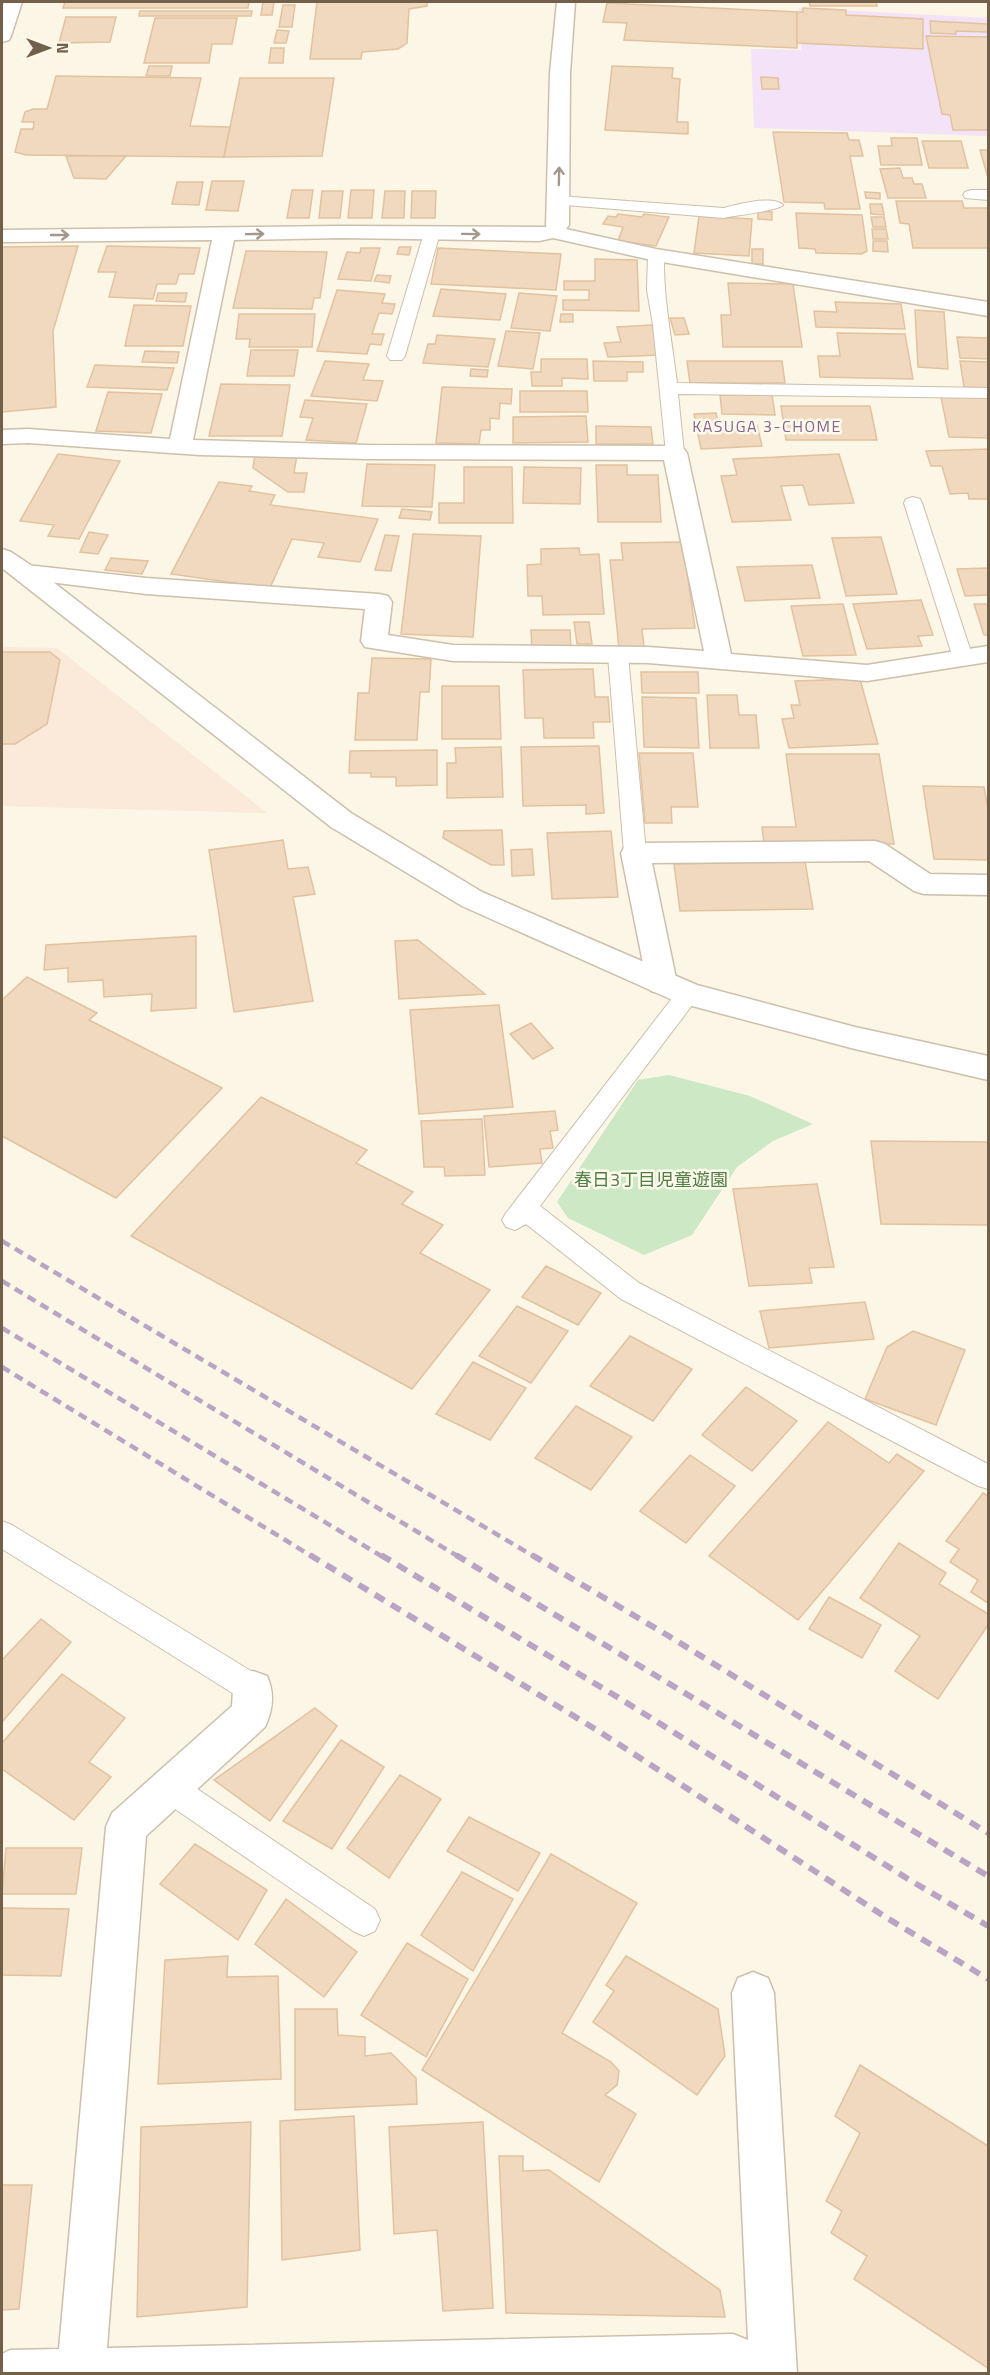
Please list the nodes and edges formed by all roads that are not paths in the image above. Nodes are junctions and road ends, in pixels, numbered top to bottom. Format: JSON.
{"nodes":[{"id":1,"x":13,"y":2,"type":"edge"},
{"id":2,"x":566,"y":2,"type":"edge"},
{"id":3,"x":2,"y":36,"type":"edge"},
{"id":4,"x":971,"y":195,"type":"dead end"},
{"id":5,"x":988,"y":195,"type":"edge"},
{"id":6,"x":559,"y":201,"type":"junction"},
{"id":7,"x":775,"y":205,"type":"dead end"},
{"id":8,"x":552,"y":232,"type":"junction"},
{"id":9,"x":432,"y":233,"type":"junction"},
{"id":10,"x":224,"y":235,"type":"junction"},
{"id":11,"x":2,"y":236,"type":"edge"},
{"id":12,"x":656,"y":255,"type":"junction"},
{"id":13,"x":988,"y":309,"type":"edge"},
{"id":14,"x":396,"y":356,"type":"dead end"},
{"id":15,"x":669,"y":388,"type":"junction"},
{"id":16,"x":988,"y":393,"type":"edge"},
{"id":17,"x":2,"y":437,"type":"edge"},
{"id":18,"x":180,"y":446,"type":"junction"},
{"id":19,"x":675,"y":453,"type":"junction"},
{"id":20,"x":914,"y":503,"type":"dead end"},
{"id":21,"x":2,"y":557,"type":"edge"},
{"id":22,"x":26,"y":573,"type":"junction"},
{"id":23,"x":618,"y":655,"type":"junction"},
{"id":24,"x":976,"y":656,"type":"edge"},
{"id":25,"x":719,"y":661,"type":"junction"},
{"id":26,"x":635,"y":853,"type":"junction"},
{"id":27,"x":988,"y":885,"type":"edge"},
{"id":28,"x":675,"y":989,"type":"junction"},
{"id":29,"x":988,"y":1068,"type":"edge"},
{"id":30,"x":988,"y":1477,"type":"edge"},
{"id":31,"x":2,"y":1534,"type":"edge"},
{"id":32,"x":253,"y":1689,"type":"joint"},
{"id":33,"x":170,"y":1788,"type":"junction"},
{"id":34,"x":364,"y":1920,"type":"dead end"},
{"id":35,"x":753,"y":1994,"type":"dead end"},
{"id":36,"x":81,"y":2372,"type":"edge"},
{"id":37,"x":9,"y":2373,"type":"edge"},
{"id":38,"x":772,"y":2373,"type":"edge"}],
"edges":[{"from":1,"to":3,"type":"street"},
{"from":6,"to":2,"type":"street","one_way":true},
{"from":4,"to":5,"type":"lane"},
{"from":6,"to":7,"type":"lane"},
{"from":6,"to":8,"type":"street"},
{"from":9,"to":8,"type":"street","one_way":true},
{"from":8,"to":12,"type":"street"},
{"from":10,"to":9,"type":"street","one_way":true},
{"from":9,"to":14,"type":"lane"},
{"from":11,"to":10,"type":"street","one_way":true},
{"from":10,"to":18,"type":"street"},
{"from":12,"to":13,"type":"street"},
{"from":12,"to":15,"type":"lane"},
{"from":15,"to":16,"type":"lane"},
{"from":15,"to":19,"type":"lane"},
{"from":17,"to":18,"type":"street"},
{"from":18,"to":19,"type":"street"},
{"from":19,"to":25,"type":"street"},
{"from":20,"to":24,"type":"lane"},
{"from":21,"to":22,"type":"street"},
{"from":22,"to":23,"type":"street"},
{"from":22,"to":28,"type":"street"},
{"from":23,"to":25,"type":"street"},
{"from":23,"to":26,"type":"lane"},
{"from":24,"to":25,"type":"street"},
{"from":26,"to":27,"type":"street"},
{"from":26,"to":28,"type":"street"},
{"from":28,"to":29,"type":"street"},
{"from":28,"to":30,"type":"lane"},
{"from":31,"to":32,"type":"lane"},
{"from":32,"to":33,"type":"street"},
{"from":33,"to":34,"type":"lane"},
{"from":33,"to":36,"type":"street"},
{"from":35,"to":38,"type":"street"},
{"from":36,"to":37,"type":"street"},
{"from":36,"to":38,"type":"street"}]}
